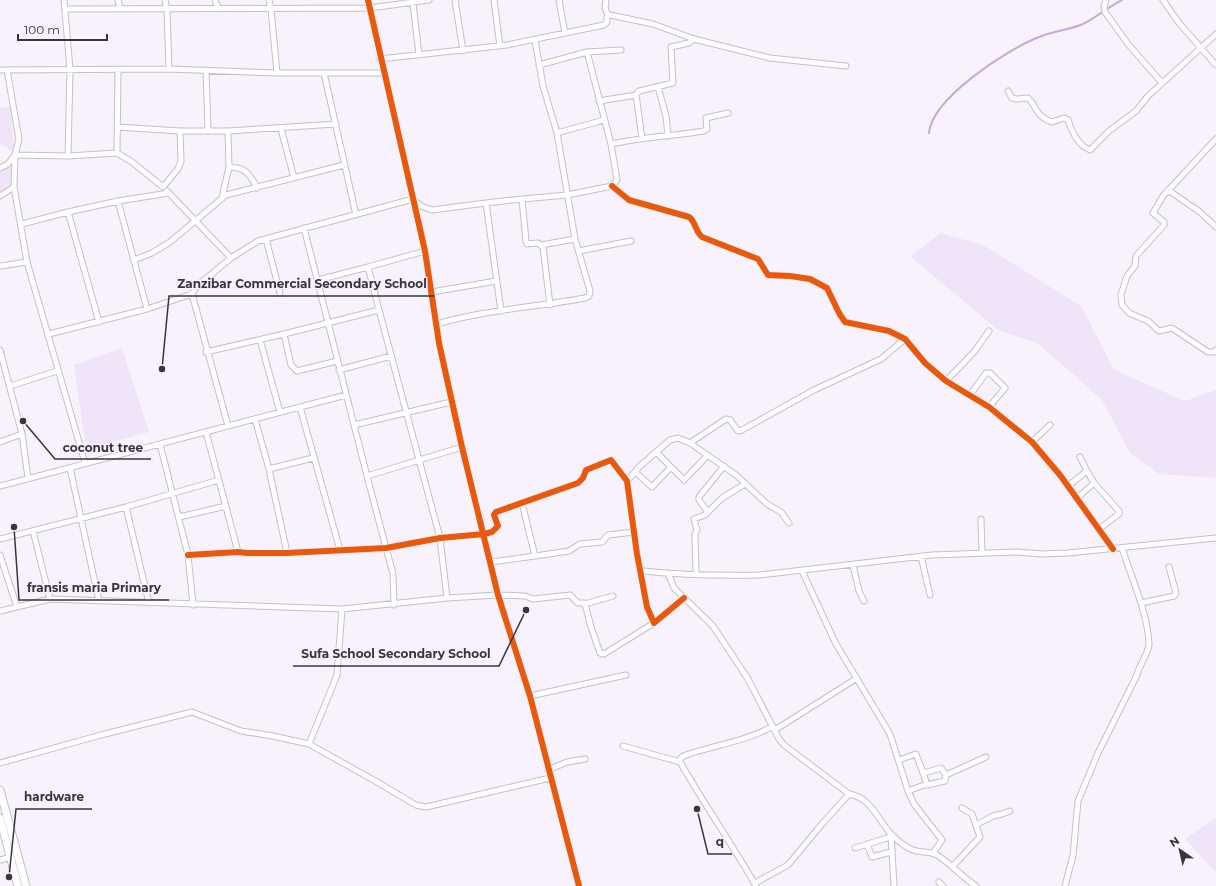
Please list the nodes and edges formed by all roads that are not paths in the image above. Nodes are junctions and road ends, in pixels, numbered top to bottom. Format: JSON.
{"nodes":[{"id":1,"x":64,"y":0,"type":"edge"},
{"id":2,"x":118,"y":0,"type":"edge"},
{"id":3,"x":165,"y":0,"type":"edge"},
{"id":4,"x":215,"y":0,"type":"edge"},
{"id":5,"x":269,"y":0,"type":"edge"},
{"id":6,"x":368,"y":0,"type":"edge"},
{"id":7,"x":429,"y":0,"type":"edge"},
{"id":8,"x":456,"y":0,"type":"edge"},
{"id":9,"x":494,"y":0,"type":"edge"},
{"id":10,"x":559,"y":0,"type":"edge"},
{"id":11,"x":606,"y":0,"type":"edge"},
{"id":12,"x":1106,"y":0,"type":"edge"},
{"id":13,"x":1162,"y":0,"type":"edge"},
{"id":14,"x":413,"y":3,"type":"junction"},
{"id":15,"x":120,"y":8,"type":"junction"},
{"id":16,"x":218,"y":8,"type":"junction"},
{"id":17,"x":370,"y":8,"type":"junction"},
{"id":18,"x":66,"y":9,"type":"junction"},
{"id":19,"x":271,"y":9,"type":"junction"},
{"id":20,"x":167,"y":10,"type":"junction"},
{"id":21,"x":608,"y":15,"type":"junction"},
{"id":22,"x":565,"y":33,"type":"junction"},
{"id":23,"x":1216,"y":34,"type":"edge"},
{"id":24,"x":694,"y":39,"type":"junction"},
{"id":25,"x":535,"y":40,"type":"junction"},
{"id":26,"x":500,"y":46,"type":"junction"},
{"id":27,"x":1201,"y":49,"type":"junction"},
{"id":28,"x":621,"y":50,"type":"dead end"},
{"id":29,"x":463,"y":51,"type":"junction"},
{"id":30,"x":587,"y":52,"type":"junction"},
{"id":31,"x":420,"y":55,"type":"junction"},
{"id":32,"x":380,"y":59,"type":"junction"},
{"id":33,"x":539,"y":65,"type":"junction"},
{"id":34,"x":846,"y":66,"type":"dead end"},
{"id":35,"x":1216,"y":66,"type":"edge"},
{"id":36,"x":70,"y":69,"type":"junction"},
{"id":37,"x":169,"y":69,"type":"junction"},
{"id":38,"x":0,"y":70,"type":"edge"},
{"id":39,"x":7,"y":70,"type":"junction"},
{"id":40,"x":118,"y":70,"type":"junction"},
{"id":41,"x":206,"y":70,"type":"junction"},
{"id":42,"x":277,"y":73,"type":"junction"},
{"id":43,"x":324,"y":73,"type":"junction"},
{"id":44,"x":383,"y":73,"type":"junction"},
{"id":45,"x":1162,"y":83,"type":"junction"},
{"id":46,"x":658,"y":87,"type":"junction"},
{"id":47,"x":1008,"y":91,"type":"dead end"},
{"id":48,"x":636,"y":96,"type":"junction"},
{"id":49,"x":599,"y":101,"type":"junction"},
{"id":50,"x":728,"y":113,"type":"dead end"},
{"id":51,"x":604,"y":120,"type":"junction"},
{"id":52,"x":336,"y":124,"type":"junction"},
{"id":53,"x":118,"y":128,"type":"junction"},
{"id":54,"x":281,"y":129,"type":"junction"},
{"id":55,"x":180,"y":131,"type":"junction"},
{"id":56,"x":208,"y":131,"type":"junction"},
{"id":57,"x":228,"y":131,"type":"junction"},
{"id":58,"x":557,"y":132,"type":"junction"},
{"id":59,"x":668,"y":136,"type":"junction"},
{"id":60,"x":642,"y":138,"type":"junction"},
{"id":61,"x":1216,"y":139,"type":"edge"},
{"id":62,"x":611,"y":144,"type":"junction"},
{"id":63,"x":117,"y":153,"type":"junction"},
{"id":64,"x":15,"y":155,"type":"junction"},
{"id":65,"x":68,"y":156,"type":"junction"},
{"id":66,"x":344,"y":165,"type":"junction"},
{"id":67,"x":229,"y":167,"type":"junction"},
{"id":68,"x":0,"y":168,"type":"edge"},
{"id":69,"x":294,"y":178,"type":"junction"},
{"id":70,"x":612,"y":186,"type":"junction"},
{"id":71,"x":163,"y":187,"type":"junction"},
{"id":72,"x":14,"y":188,"type":"junction"},
{"id":73,"x":257,"y":188,"type":"junction"},
{"id":74,"x":1168,"y":190,"type":"junction"},
{"id":75,"x":169,"y":193,"type":"junction"},
{"id":76,"x":567,"y":195,"type":"junction"},
{"id":77,"x":0,"y":196,"type":"edge"},
{"id":78,"x":222,"y":198,"type":"junction"},
{"id":79,"x":413,"y":199,"type":"junction"},
{"id":80,"x":522,"y":199,"type":"junction"},
{"id":81,"x":118,"y":201,"type":"junction"},
{"id":82,"x":486,"y":203,"type":"junction"},
{"id":83,"x":68,"y":212,"type":"junction"},
{"id":84,"x":356,"y":215,"type":"junction"},
{"id":85,"x":195,"y":220,"type":"junction"},
{"id":86,"x":22,"y":224,"type":"junction"},
{"id":87,"x":1216,"y":227,"type":"edge"},
{"id":88,"x":304,"y":228,"type":"junction"},
{"id":89,"x":266,"y":239,"type":"junction"},
{"id":90,"x":576,"y":239,"type":"junction"},
{"id":91,"x":631,"y":241,"type":"dead end"},
{"id":92,"x":542,"y":245,"type":"junction"},
{"id":93,"x":425,"y":251,"type":"junction"},
{"id":94,"x":579,"y":251,"type":"junction"},
{"id":95,"x":232,"y":258,"type":"junction"},
{"id":96,"x":134,"y":260,"type":"junction"},
{"id":97,"x":27,"y":262,"type":"junction"},
{"id":98,"x":0,"y":266,"type":"edge"},
{"id":99,"x":368,"y":267,"type":"junction"},
{"id":100,"x":318,"y":280,"type":"junction"},
{"id":101,"x":496,"y":281,"type":"junction"},
{"id":102,"x":432,"y":292,"type":"junction"},
{"id":103,"x":280,"y":293,"type":"dead end"},
{"id":104,"x":192,"y":294,"type":"junction"},
{"id":105,"x":550,"y":305,"type":"junction"},
{"id":106,"x":147,"y":309,"type":"junction"},
{"id":107,"x":379,"y":310,"type":"junction"},
{"id":108,"x":501,"y":311,"type":"junction"},
{"id":109,"x":99,"y":322,"type":"junction"},
{"id":110,"x":329,"y":323,"type":"junction"},
{"id":111,"x":437,"y":324,"type":"junction"},
{"id":112,"x":989,"y":331,"type":"dead end"},
{"id":113,"x":49,"y":334,"type":"junction"},
{"id":114,"x":284,"y":334,"type":"junction"},
{"id":115,"x":905,"y":339,"type":"junction"},
{"id":116,"x":260,"y":340,"type":"junction"},
{"id":117,"x":0,"y":350,"type":"edge"},
{"id":118,"x":1216,"y":350,"type":"edge"},
{"id":119,"x":206,"y":352,"type":"junction"},
{"id":120,"x":391,"y":356,"type":"junction"},
{"id":121,"x":337,"y":361,"type":"junction"},
{"id":122,"x":340,"y":370,"type":"junction"},
{"id":123,"x":57,"y":371,"type":"junction"},
{"id":124,"x":946,"y":381,"type":"junction"},
{"id":125,"x":10,"y":386,"type":"junction"},
{"id":126,"x":346,"y":395,"type":"junction"},
{"id":127,"x":970,"y":395,"type":"junction"},
{"id":128,"x":451,"y":402,"type":"junction"},
{"id":129,"x":300,"y":407,"type":"junction"},
{"id":130,"x":989,"y":407,"type":"junction"},
{"id":131,"x":280,"y":412,"type":"junction"},
{"id":132,"x":406,"y":413,"type":"junction"},
{"id":133,"x":255,"y":419,"type":"junction"},
{"id":134,"x":354,"y":425,"type":"junction"},
{"id":135,"x":1050,"y":425,"type":"dead end"},
{"id":136,"x":228,"y":426,"type":"junction"},
{"id":137,"x":206,"y":432,"type":"junction"},
{"id":138,"x":22,"y":434,"type":"junction"},
{"id":139,"x":0,"y":442,"type":"edge"},
{"id":140,"x":1032,"y":442,"type":"junction"},
{"id":141,"x":690,"y":443,"type":"junction"},
{"id":142,"x":160,"y":444,"type":"junction"},
{"id":143,"x":462,"y":447,"type":"junction"},
{"id":144,"x":657,"y":453,"type":"junction"},
{"id":145,"x":708,"y":455,"type":"junction"},
{"id":146,"x":1080,"y":457,"type":"dead end"},
{"id":147,"x":313,"y":458,"type":"junction"},
{"id":148,"x":418,"y":459,"type":"junction"},
{"id":149,"x":85,"y":463,"type":"junction"},
{"id":150,"x":724,"y":466,"type":"junction"},
{"id":151,"x":671,"y":467,"type":"junction"},
{"id":152,"x":70,"y":468,"type":"junction"},
{"id":153,"x":269,"y":469,"type":"junction"},
{"id":154,"x":1087,"y":471,"type":"junction"},
{"id":155,"x":635,"y":472,"type":"junction"},
{"id":156,"x":367,"y":476,"type":"junction"},
{"id":157,"x":28,"y":478,"type":"junction"},
{"id":158,"x":219,"y":480,"type":"junction"},
{"id":159,"x":627,"y":481,"type":"junction"},
{"id":160,"x":1094,"y":482,"type":"junction"},
{"id":161,"x":745,"y":484,"type":"junction"},
{"id":162,"x":0,"y":486,"type":"edge"},
{"id":163,"x":1068,"y":486,"type":"junction"},
{"id":164,"x":172,"y":494,"type":"junction"},
{"id":165,"x":1076,"y":499,"type":"junction"},
{"id":166,"x":522,"y":503,"type":"junction"},
{"id":167,"x":226,"y":506,"type":"junction"},
{"id":168,"x":126,"y":507,"type":"junction"},
{"id":169,"x":708,"y":512,"type":"junction"},
{"id":170,"x":179,"y":517,"type":"junction"},
{"id":171,"x":81,"y":518,"type":"junction"},
{"id":172,"x":981,"y":519,"type":"dead end"},
{"id":173,"x":789,"y":523,"type":"dead end"},
{"id":174,"x":1099,"y":529,"type":"junction"},
{"id":175,"x":33,"y":531,"type":"junction"},
{"id":176,"x":634,"y":532,"type":"junction"},
{"id":177,"x":484,"y":534,"type":"junction"},
{"id":178,"x":440,"y":538,"type":"junction"},
{"id":179,"x":1216,"y":538,"type":"edge"},
{"id":180,"x":0,"y":539,"type":"edge"},
{"id":181,"x":386,"y":548,"type":"junction"},
{"id":182,"x":1122,"y":548,"type":"junction"},
{"id":183,"x":1113,"y":549,"type":"junction"},
{"id":184,"x":340,"y":550,"type":"junction"},
{"id":185,"x":238,"y":552,"type":"junction"},
{"id":186,"x":982,"y":552,"type":"junction"},
{"id":187,"x":287,"y":554,"type":"junction"},
{"id":188,"x":0,"y":555,"type":"edge"},
{"id":189,"x":188,"y":555,"type":"junction"},
{"id":190,"x":535,"y":556,"type":"junction"},
{"id":191,"x":921,"y":556,"type":"junction"},
{"id":192,"x":491,"y":562,"type":"junction"},
{"id":193,"x":853,"y":565,"type":"junction"},
{"id":194,"x":1169,"y":567,"type":"dead end"},
{"id":195,"x":641,"y":568,"type":"junction"},
{"id":196,"x":802,"y":571,"type":"junction"},
{"id":197,"x":668,"y":573,"type":"junction"},
{"id":198,"x":696,"y":574,"type":"junction"},
{"id":199,"x":498,"y":595,"type":"junction"},
{"id":200,"x":930,"y":595,"type":"dead end"},
{"id":201,"x":613,"y":596,"type":"dead end"},
{"id":202,"x":446,"y":598,"type":"junction"},
{"id":203,"x":684,"y":598,"type":"junction"},
{"id":204,"x":50,"y":599,"type":"junction"},
{"id":205,"x":99,"y":601,"type":"junction"},
{"id":206,"x":864,"y":601,"type":"dead end"},
{"id":207,"x":149,"y":603,"type":"junction"},
{"id":208,"x":585,"y":603,"type":"junction"},
{"id":209,"x":1141,"y":603,"type":"junction"},
{"id":210,"x":193,"y":605,"type":"junction"},
{"id":211,"x":394,"y":605,"type":"junction"},
{"id":212,"x":17,"y":607,"type":"junction"},
{"id":213,"x":342,"y":610,"type":"junction"},
{"id":214,"x":0,"y":611,"type":"edge"},
{"id":215,"x":654,"y":624,"type":"junction"},
{"id":216,"x":626,"y":675,"type":"dead end"},
{"id":217,"x":857,"y":678,"type":"junction"},
{"id":218,"x":530,"y":696,"type":"junction"},
{"id":219,"x":774,"y":728,"type":"junction"},
{"id":220,"x":309,"y":744,"type":"junction"},
{"id":221,"x":623,"y":746,"type":"dead end"},
{"id":222,"x":986,"y":757,"type":"dead end"},
{"id":223,"x":585,"y":759,"type":"dead end"},
{"id":224,"x":899,"y":760,"type":"junction"},
{"id":225,"x":680,"y":762,"type":"junction"},
{"id":226,"x":0,"y":763,"type":"edge"},
{"id":227,"x":548,"y":770,"type":"junction"},
{"id":228,"x":924,"y":773,"type":"junction"},
{"id":229,"x":946,"y":775,"type":"junction"},
{"id":230,"x":550,"y":778,"type":"junction"},
{"id":231,"x":927,"y":786,"type":"junction"},
{"id":232,"x":0,"y":790,"type":"edge"},
{"id":233,"x":908,"y":791,"type":"junction"},
{"id":234,"x":849,"y":794,"type":"junction"},
{"id":235,"x":962,"y":808,"type":"dead end"},
{"id":236,"x":1010,"y":811,"type":"dead end"},
{"id":237,"x":0,"y":818,"type":"edge"},
{"id":238,"x":976,"y":826,"type":"junction"},
{"id":239,"x":891,"y":836,"type":"junction"},
{"id":240,"x":867,"y":844,"type":"junction"},
{"id":241,"x":11,"y":846,"type":"junction"},
{"id":242,"x":855,"y":848,"type":"dead end"},
{"id":243,"x":891,"y":852,"type":"junction"},
{"id":244,"x":933,"y":853,"type":"junction"},
{"id":245,"x":11,"y":857,"type":"junction"},
{"id":246,"x":0,"y":860,"type":"edge"},
{"id":247,"x":952,"y":867,"type":"junction"},
{"id":248,"x":756,"y":885,"type":"edge"},
{"id":249,"x":18,"y":886,"type":"edge"},
{"id":250,"x":26,"y":886,"type":"edge"},
{"id":251,"x":579,"y":886,"type":"edge"},
{"id":252,"x":894,"y":886,"type":"edge"},
{"id":253,"x":976,"y":886,"type":"edge"},
{"id":254,"x":1065,"y":886,"type":"edge"}],
"edges":[{"from":1,"to":18,"type":"street"},
{"from":2,"to":15,"type":"street"},
{"from":3,"to":20,"type":"street"},
{"from":4,"to":16,"type":"street"},
{"from":5,"to":19,"type":"street"},
{"from":6,"to":17,"type":"street"},
{"from":7,"to":14,"type":"street"},
{"from":8,"to":29,"type":"street"},
{"from":9,"to":26,"type":"street"},
{"from":10,"to":22,"type":"street"},
{"from":11,"to":21,"type":"street"},
{"from":12,"to":45,"type":"street"},
{"from":13,"to":27,"type":"street"},
{"from":14,"to":17,"type":"street"},
{"from":14,"to":31,"type":"street"},
{"from":15,"to":18,"type":"street"},
{"from":15,"to":20,"type":"street"},
{"from":16,"to":19,"type":"street"},
{"from":16,"to":20,"type":"street"},
{"from":17,"to":19,"type":"street"},
{"from":17,"to":32,"type":"street"},
{"from":18,"to":36,"type":"street"},
{"from":19,"to":42,"type":"street"},
{"from":20,"to":37,"type":"street"},
{"from":21,"to":22,"type":"street"},
{"from":21,"to":24,"type":"street"},
{"from":22,"to":25,"type":"street"},
{"from":23,"to":27,"type":"street"},
{"from":24,"to":34,"type":"street"},
{"from":24,"to":46,"type":"street"},
{"from":25,"to":26,"type":"street"},
{"from":25,"to":33,"type":"street"},
{"from":26,"to":29,"type":"street"},
{"from":27,"to":35,"type":"street"},
{"from":27,"to":45,"type":"street"},
{"from":28,"to":30,"type":"street"},
{"from":29,"to":31,"type":"street"},
{"from":30,"to":33,"type":"street"},
{"from":30,"to":49,"type":"street"},
{"from":31,"to":32,"type":"street"},
{"from":32,"to":44,"type":"street"},
{"from":33,"to":58,"type":"street"},
{"from":36,"to":39,"type":"street"},
{"from":36,"to":40,"type":"street"},
{"from":36,"to":65,"type":"street"},
{"from":37,"to":40,"type":"street"},
{"from":37,"to":41,"type":"street"},
{"from":38,"to":39,"type":"street"},
{"from":39,"to":64,"type":"street"},
{"from":40,"to":53,"type":"street"},
{"from":41,"to":42,"type":"street"},
{"from":41,"to":56,"type":"street"},
{"from":42,"to":43,"type":"street"},
{"from":43,"to":44,"type":"street"},
{"from":43,"to":52,"type":"street"},
{"from":44,"to":79,"type":"street"},
{"from":45,"to":47,"type":"street"},
{"from":46,"to":48,"type":"street"},
{"from":46,"to":59,"type":"street"},
{"from":48,"to":49,"type":"street"},
{"from":48,"to":60,"type":"street"},
{"from":49,"to":51,"type":"street"},
{"from":50,"to":59,"type":"street"},
{"from":51,"to":58,"type":"street"},
{"from":51,"to":62,"type":"street"},
{"from":52,"to":54,"type":"street"},
{"from":52,"to":66,"type":"street"},
{"from":53,"to":55,"type":"street"},
{"from":53,"to":63,"type":"street"},
{"from":54,"to":57,"type":"street"},
{"from":54,"to":69,"type":"street"},
{"from":55,"to":56,"type":"street"},
{"from":55,"to":71,"type":"street"},
{"from":56,"to":57,"type":"street"},
{"from":57,"to":67,"type":"street"},
{"from":58,"to":76,"type":"street"},
{"from":59,"to":60,"type":"street"},
{"from":60,"to":62,"type":"street"},
{"from":61,"to":74,"type":"street"},
{"from":62,"to":70,"type":"street"},
{"from":63,"to":65,"type":"street"},
{"from":63,"to":71,"type":"street"},
{"from":64,"to":65,"type":"street"},
{"from":64,"to":68,"type":"street"},
{"from":64,"to":72,"type":"street"},
{"from":66,"to":69,"type":"street"},
{"from":66,"to":84,"type":"street"},
{"from":67,"to":73,"type":"street"},
{"from":67,"to":78,"type":"street"},
{"from":69,"to":73,"type":"street"},
{"from":70,"to":76,"type":"street"},
{"from":70,"to":115,"type":"street"},
{"from":71,"to":75,"type":"street"},
{"from":72,"to":77,"type":"street"},
{"from":72,"to":86,"type":"street"},
{"from":73,"to":78,"type":"street"},
{"from":74,"to":87,"type":"street"},
{"from":74,"to":118,"type":"street"},
{"from":75,"to":81,"type":"street"},
{"from":75,"to":85,"type":"street"},
{"from":76,"to":80,"type":"street"},
{"from":76,"to":90,"type":"street"},
{"from":78,"to":85,"type":"street"},
{"from":79,"to":82,"type":"street"},
{"from":79,"to":84,"type":"street"},
{"from":79,"to":93,"type":"street"},
{"from":80,"to":82,"type":"street"},
{"from":80,"to":92,"type":"street"},
{"from":81,"to":83,"type":"street"},
{"from":81,"to":96,"type":"street"},
{"from":82,"to":101,"type":"street"},
{"from":83,"to":86,"type":"street"},
{"from":83,"to":109,"type":"street"},
{"from":84,"to":88,"type":"street"},
{"from":85,"to":95,"type":"street"},
{"from":85,"to":96,"type":"street"},
{"from":86,"to":97,"type":"street"},
{"from":88,"to":89,"type":"street"},
{"from":88,"to":100,"type":"street"},
{"from":89,"to":95,"type":"street"},
{"from":89,"to":103,"type":"street"},
{"from":90,"to":92,"type":"street"},
{"from":90,"to":94,"type":"street"},
{"from":91,"to":94,"type":"street"},
{"from":92,"to":105,"type":"street"},
{"from":93,"to":99,"type":"street"},
{"from":93,"to":102,"type":"street"},
{"from":94,"to":105,"type":"street"},
{"from":95,"to":104,"type":"street"},
{"from":96,"to":106,"type":"street"},
{"from":97,"to":98,"type":"street"},
{"from":97,"to":113,"type":"street"},
{"from":99,"to":100,"type":"street"},
{"from":99,"to":107,"type":"street"},
{"from":100,"to":110,"type":"street"},
{"from":101,"to":102,"type":"street"},
{"from":101,"to":108,"type":"street"},
{"from":102,"to":111,"type":"street"},
{"from":104,"to":106,"type":"street"},
{"from":104,"to":119,"type":"street"},
{"from":105,"to":108,"type":"street"},
{"from":106,"to":109,"type":"street"},
{"from":107,"to":110,"type":"street"},
{"from":107,"to":120,"type":"street"},
{"from":108,"to":111,"type":"street"},
{"from":109,"to":113,"type":"street"},
{"from":110,"to":114,"type":"street"},
{"from":110,"to":121,"type":"street"},
{"from":111,"to":128,"type":"street"},
{"from":112,"to":124,"type":"street"},
{"from":113,"to":123,"type":"street"},
{"from":114,"to":116,"type":"street"},
{"from":114,"to":121,"type":"street"},
{"from":115,"to":124,"type":"street"},
{"from":115,"to":141,"type":"street"},
{"from":116,"to":119,"type":"street"},
{"from":116,"to":131,"type":"street"},
{"from":117,"to":125,"type":"street"},
{"from":119,"to":136,"type":"street"},
{"from":120,"to":122,"type":"street"},
{"from":120,"to":132,"type":"street"},
{"from":121,"to":122,"type":"street"},
{"from":122,"to":126,"type":"street"},
{"from":123,"to":125,"type":"street"},
{"from":123,"to":149,"type":"street"},
{"from":124,"to":127,"type":"street"},
{"from":125,"to":138,"type":"street"},
{"from":126,"to":129,"type":"street"},
{"from":126,"to":134,"type":"street"},
{"from":127,"to":130,"type":"street"},
{"from":127,"to":130,"type":"street"},
{"from":128,"to":132,"type":"street"},
{"from":128,"to":143,"type":"street"},
{"from":129,"to":131,"type":"street"},
{"from":129,"to":147,"type":"street"},
{"from":130,"to":140,"type":"street"},
{"from":131,"to":133,"type":"street"},
{"from":132,"to":134,"type":"street"},
{"from":132,"to":148,"type":"street"},
{"from":133,"to":136,"type":"street"},
{"from":133,"to":153,"type":"street"},
{"from":134,"to":156,"type":"street"},
{"from":135,"to":140,"type":"street"},
{"from":136,"to":137,"type":"street"},
{"from":137,"to":142,"type":"street"},
{"from":137,"to":158,"type":"street"},
{"from":138,"to":139,"type":"street"},
{"from":138,"to":157,"type":"street"},
{"from":140,"to":163,"type":"street"},
{"from":141,"to":144,"type":"street"},
{"from":141,"to":145,"type":"street"},
{"from":142,"to":149,"type":"street"},
{"from":142,"to":164,"type":"street"},
{"from":143,"to":148,"type":"street"},
{"from":143,"to":177,"type":"street"},
{"from":144,"to":151,"type":"street"},
{"from":144,"to":155,"type":"street"},
{"from":145,"to":150,"type":"street"},
{"from":145,"to":151,"type":"street"},
{"from":146,"to":154,"type":"street"},
{"from":147,"to":153,"type":"street"},
{"from":147,"to":184,"type":"street"},
{"from":148,"to":156,"type":"street"},
{"from":148,"to":178,"type":"street"},
{"from":149,"to":152,"type":"street"},
{"from":150,"to":161,"type":"street"},
{"from":150,"to":169,"type":"street"},
{"from":151,"to":155,"type":"street"},
{"from":152,"to":157,"type":"street"},
{"from":152,"to":171,"type":"street"},
{"from":153,"to":187,"type":"street"},
{"from":154,"to":160,"type":"street"},
{"from":154,"to":163,"type":"street"},
{"from":155,"to":159,"type":"street"},
{"from":156,"to":181,"type":"street"},
{"from":157,"to":162,"type":"street"},
{"from":158,"to":164,"type":"street"},
{"from":158,"to":167,"type":"street"},
{"from":159,"to":166,"type":"street"},
{"from":159,"to":176,"type":"street"},
{"from":160,"to":165,"type":"street"},
{"from":160,"to":174,"type":"street"},
{"from":161,"to":169,"type":"street"},
{"from":161,"to":173,"type":"street"},
{"from":163,"to":165,"type":"street"},
{"from":164,"to":168,"type":"street"},
{"from":164,"to":170,"type":"street"},
{"from":165,"to":174,"type":"street"},
{"from":166,"to":177,"type":"street"},
{"from":166,"to":190,"type":"street"},
{"from":167,"to":170,"type":"street"},
{"from":167,"to":185,"type":"street"},
{"from":168,"to":171,"type":"street"},
{"from":168,"to":207,"type":"street"},
{"from":169,"to":198,"type":"street"},
{"from":170,"to":189,"type":"street"},
{"from":171,"to":175,"type":"street"},
{"from":171,"to":205,"type":"street"},
{"from":172,"to":186,"type":"street"},
{"from":174,"to":183,"type":"street"},
{"from":175,"to":180,"type":"street"},
{"from":175,"to":204,"type":"street"},
{"from":176,"to":190,"type":"street"},
{"from":176,"to":195,"type":"street"},
{"from":177,"to":178,"type":"street"},
{"from":177,"to":192,"type":"street"},
{"from":178,"to":181,"type":"street"},
{"from":178,"to":202,"type":"street"},
{"from":179,"to":182,"type":"street"},
{"from":181,"to":184,"type":"street"},
{"from":181,"to":211,"type":"street"},
{"from":182,"to":183,"type":"street"},
{"from":182,"to":209,"type":"street"},
{"from":183,"to":186,"type":"street"},
{"from":184,"to":187,"type":"street"},
{"from":185,"to":187,"type":"street"},
{"from":185,"to":189,"type":"street"},
{"from":186,"to":191,"type":"street"},
{"from":188,"to":212,"type":"street"},
{"from":189,"to":210,"type":"street"},
{"from":190,"to":192,"type":"street"},
{"from":191,"to":193,"type":"street"},
{"from":191,"to":200,"type":"street"},
{"from":192,"to":199,"type":"street"},
{"from":193,"to":196,"type":"street"},
{"from":193,"to":206,"type":"street"},
{"from":194,"to":209,"type":"street"},
{"from":195,"to":197,"type":"street"},
{"from":195,"to":215,"type":"street"},
{"from":196,"to":198,"type":"street"},
{"from":196,"to":217,"type":"street"},
{"from":197,"to":198,"type":"street"},
{"from":197,"to":203,"type":"street"},
{"from":199,"to":202,"type":"street"},
{"from":199,"to":208,"type":"street"},
{"from":199,"to":218,"type":"street"},
{"from":201,"to":208,"type":"street"},
{"from":202,"to":211,"type":"street"},
{"from":203,"to":215,"type":"street"},
{"from":203,"to":219,"type":"street"},
{"from":204,"to":205,"type":"street"},
{"from":204,"to":212,"type":"street"},
{"from":205,"to":207,"type":"street"},
{"from":207,"to":210,"type":"street"},
{"from":208,"to":215,"type":"street"},
{"from":209,"to":254,"type":"street"},
{"from":210,"to":213,"type":"street"},
{"from":211,"to":213,"type":"street"},
{"from":212,"to":214,"type":"street"},
{"from":213,"to":220,"type":"street"},
{"from":216,"to":218,"type":"street"},
{"from":217,"to":219,"type":"street"},
{"from":217,"to":224,"type":"street"},
{"from":218,"to":227,"type":"street"},
{"from":219,"to":225,"type":"street"},
{"from":219,"to":234,"type":"street"},
{"from":220,"to":226,"type":"street"},
{"from":220,"to":230,"type":"street"},
{"from":221,"to":225,"type":"street"},
{"from":222,"to":229,"type":"street"},
{"from":223,"to":227,"type":"street"},
{"from":224,"to":228,"type":"street"},
{"from":224,"to":233,"type":"street"},
{"from":225,"to":248,"type":"street"},
{"from":227,"to":230,"type":"street"},
{"from":228,"to":229,"type":"street"},
{"from":228,"to":231,"type":"street"},
{"from":229,"to":231,"type":"street"},
{"from":230,"to":251,"type":"street"},
{"from":231,"to":233,"type":"street"},
{"from":232,"to":241,"type":"main road"},
{"from":233,"to":244,"type":"street"},
{"from":234,"to":239,"type":"street"},
{"from":234,"to":248,"type":"street"},
{"from":235,"to":238,"type":"street"},
{"from":236,"to":238,"type":"street"},
{"from":237,"to":241,"type":"main road"},
{"from":238,"to":247,"type":"street"},
{"from":239,"to":240,"type":"street"},
{"from":239,"to":243,"type":"street"},
{"from":239,"to":244,"type":"street"},
{"from":240,"to":242,"type":"street"},
{"from":240,"to":243,"type":"street"},
{"from":241,"to":245,"type":"main road"},
{"from":241,"to":250,"type":"main road"},
{"from":243,"to":252,"type":"street"},
{"from":244,"to":247,"type":"street"},
{"from":245,"to":246,"type":"street"},
{"from":245,"to":249,"type":"main road"},
{"from":247,"to":253,"type":"street"}]}
